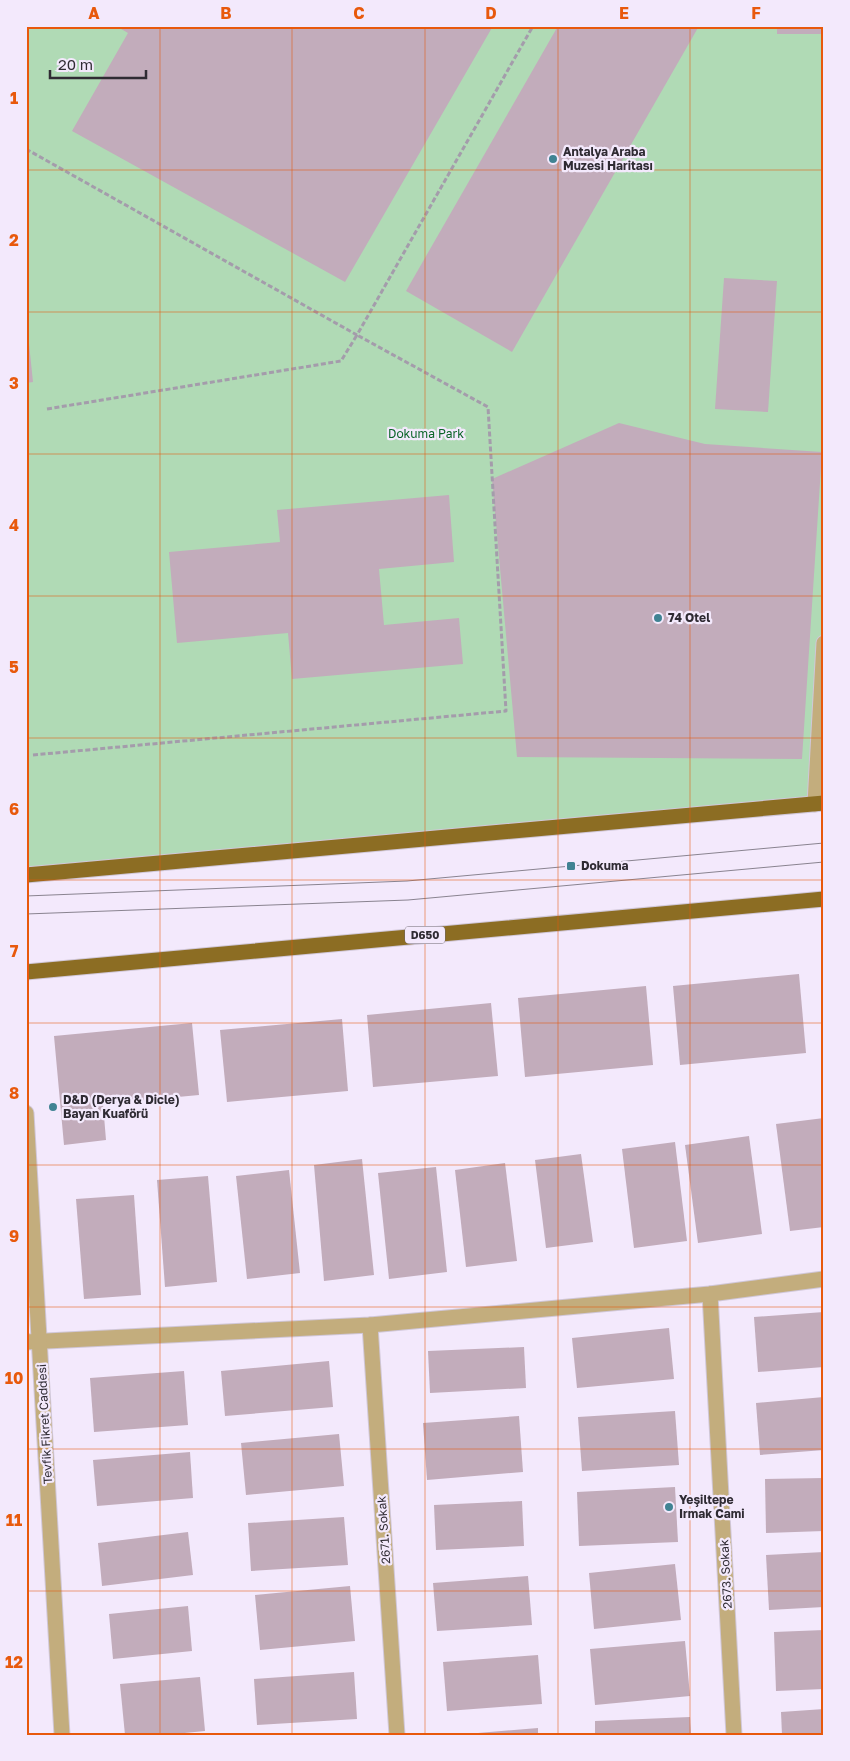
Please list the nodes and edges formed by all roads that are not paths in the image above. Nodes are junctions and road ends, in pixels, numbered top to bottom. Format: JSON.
{"nodes":[{"id":1,"x":824,"y":642,"type":"edge"},
{"id":2,"x":819,"y":804,"type":"edge"},
{"id":3,"x":26,"y":875,"type":"edge"},
{"id":4,"x":824,"y":899,"type":"edge"},
{"id":5,"x":26,"y":972,"type":"edge"},
{"id":6,"x":26,"y":1113,"type":"edge"},
{"id":7,"x":824,"y":1279,"type":"edge"},
{"id":8,"x":710,"y":1294,"type":"junction"},
{"id":9,"x":370,"y":1325,"type":"junction"},
{"id":10,"x":33,"y":1341,"type":"edge"},
{"id":11,"x":62,"y":1735,"type":"edge"},
{"id":12,"x":397,"y":1735,"type":"edge"},
{"id":13,"x":734,"y":1735,"type":"edge"}],
"edges":[{"from":1,"to":2,"type":"street"},
{"from":2,"to":3,"type":"highway"},
{"from":4,"to":5,"type":"highway","number":"D650"},
{"from":6,"to":10,"type":"street","name":"Tevfik Fikret Caddesi"},
{"from":7,"to":8,"type":"street"},
{"from":8,"to":9,"type":"street"},
{"from":8,"to":13,"type":"street","name":"2673. Sokak"},
{"from":9,"to":10,"type":"street"},
{"from":9,"to":12,"type":"street","name":"2671. Sokak"},
{"from":10,"to":11,"type":"street","name":"Tevfik Fikret Caddesi"}]}
